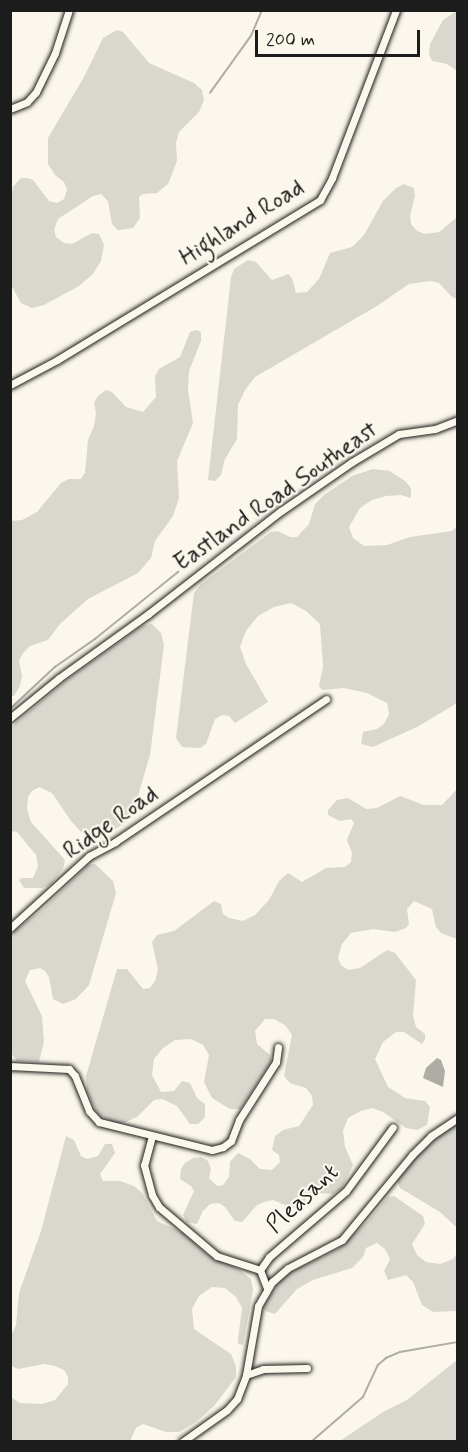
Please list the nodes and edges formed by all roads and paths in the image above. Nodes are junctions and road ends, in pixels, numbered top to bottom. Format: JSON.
{"nodes":[{"id":1,"x":69,"y":10,"type":"edge"},
{"id":2,"x":396,"y":10,"type":"edge"},
{"id":3,"x":10,"y":109,"type":"edge"},
{"id":4,"x":10,"y":385,"type":"edge"},
{"id":5,"x":458,"y":420,"type":"edge"},
{"id":6,"x":326,"y":699,"type":"dead end"},
{"id":7,"x":10,"y":718,"type":"edge"},
{"id":8,"x":10,"y":928,"type":"edge"},
{"id":9,"x":278,"y":1047,"type":"dead end"},
{"id":10,"x":10,"y":1066,"type":"edge"},
{"id":11,"x":458,"y":1118,"type":"edge"},
{"id":12,"x":393,"y":1127,"type":"dead end"},
{"id":13,"x":152,"y":1136,"type":"junction"},
{"id":14,"x":260,"y":1270,"type":"junction"},
{"id":15,"x":267,"y":1288,"type":"junction"},
{"id":16,"x":307,"y":1368,"type":"dead end"},
{"id":17,"x":246,"y":1375,"type":"junction"},
{"id":18,"x":182,"y":1442,"type":"edge"}],
"edges":[{"from":1,"to":3,"type":"street"},
{"from":2,"to":4,"type":"street","name":"Highland Road"},
{"from":5,"to":7,"type":"street","name":"Eastland Road Southeast"},
{"from":6,"to":8,"type":"street","name":"Ridge Road"},
{"from":9,"to":13,"type":"street"},
{"from":10,"to":13,"type":"street"},
{"from":11,"to":15,"type":"street"},
{"from":12,"to":14,"type":"street","name":"Pleasant"},
{"from":13,"to":14,"type":"street"},
{"from":14,"to":15,"type":"street"},
{"from":15,"to":17,"type":"street"},
{"from":16,"to":17,"type":"street"},
{"from":17,"to":18,"type":"street"}]}
